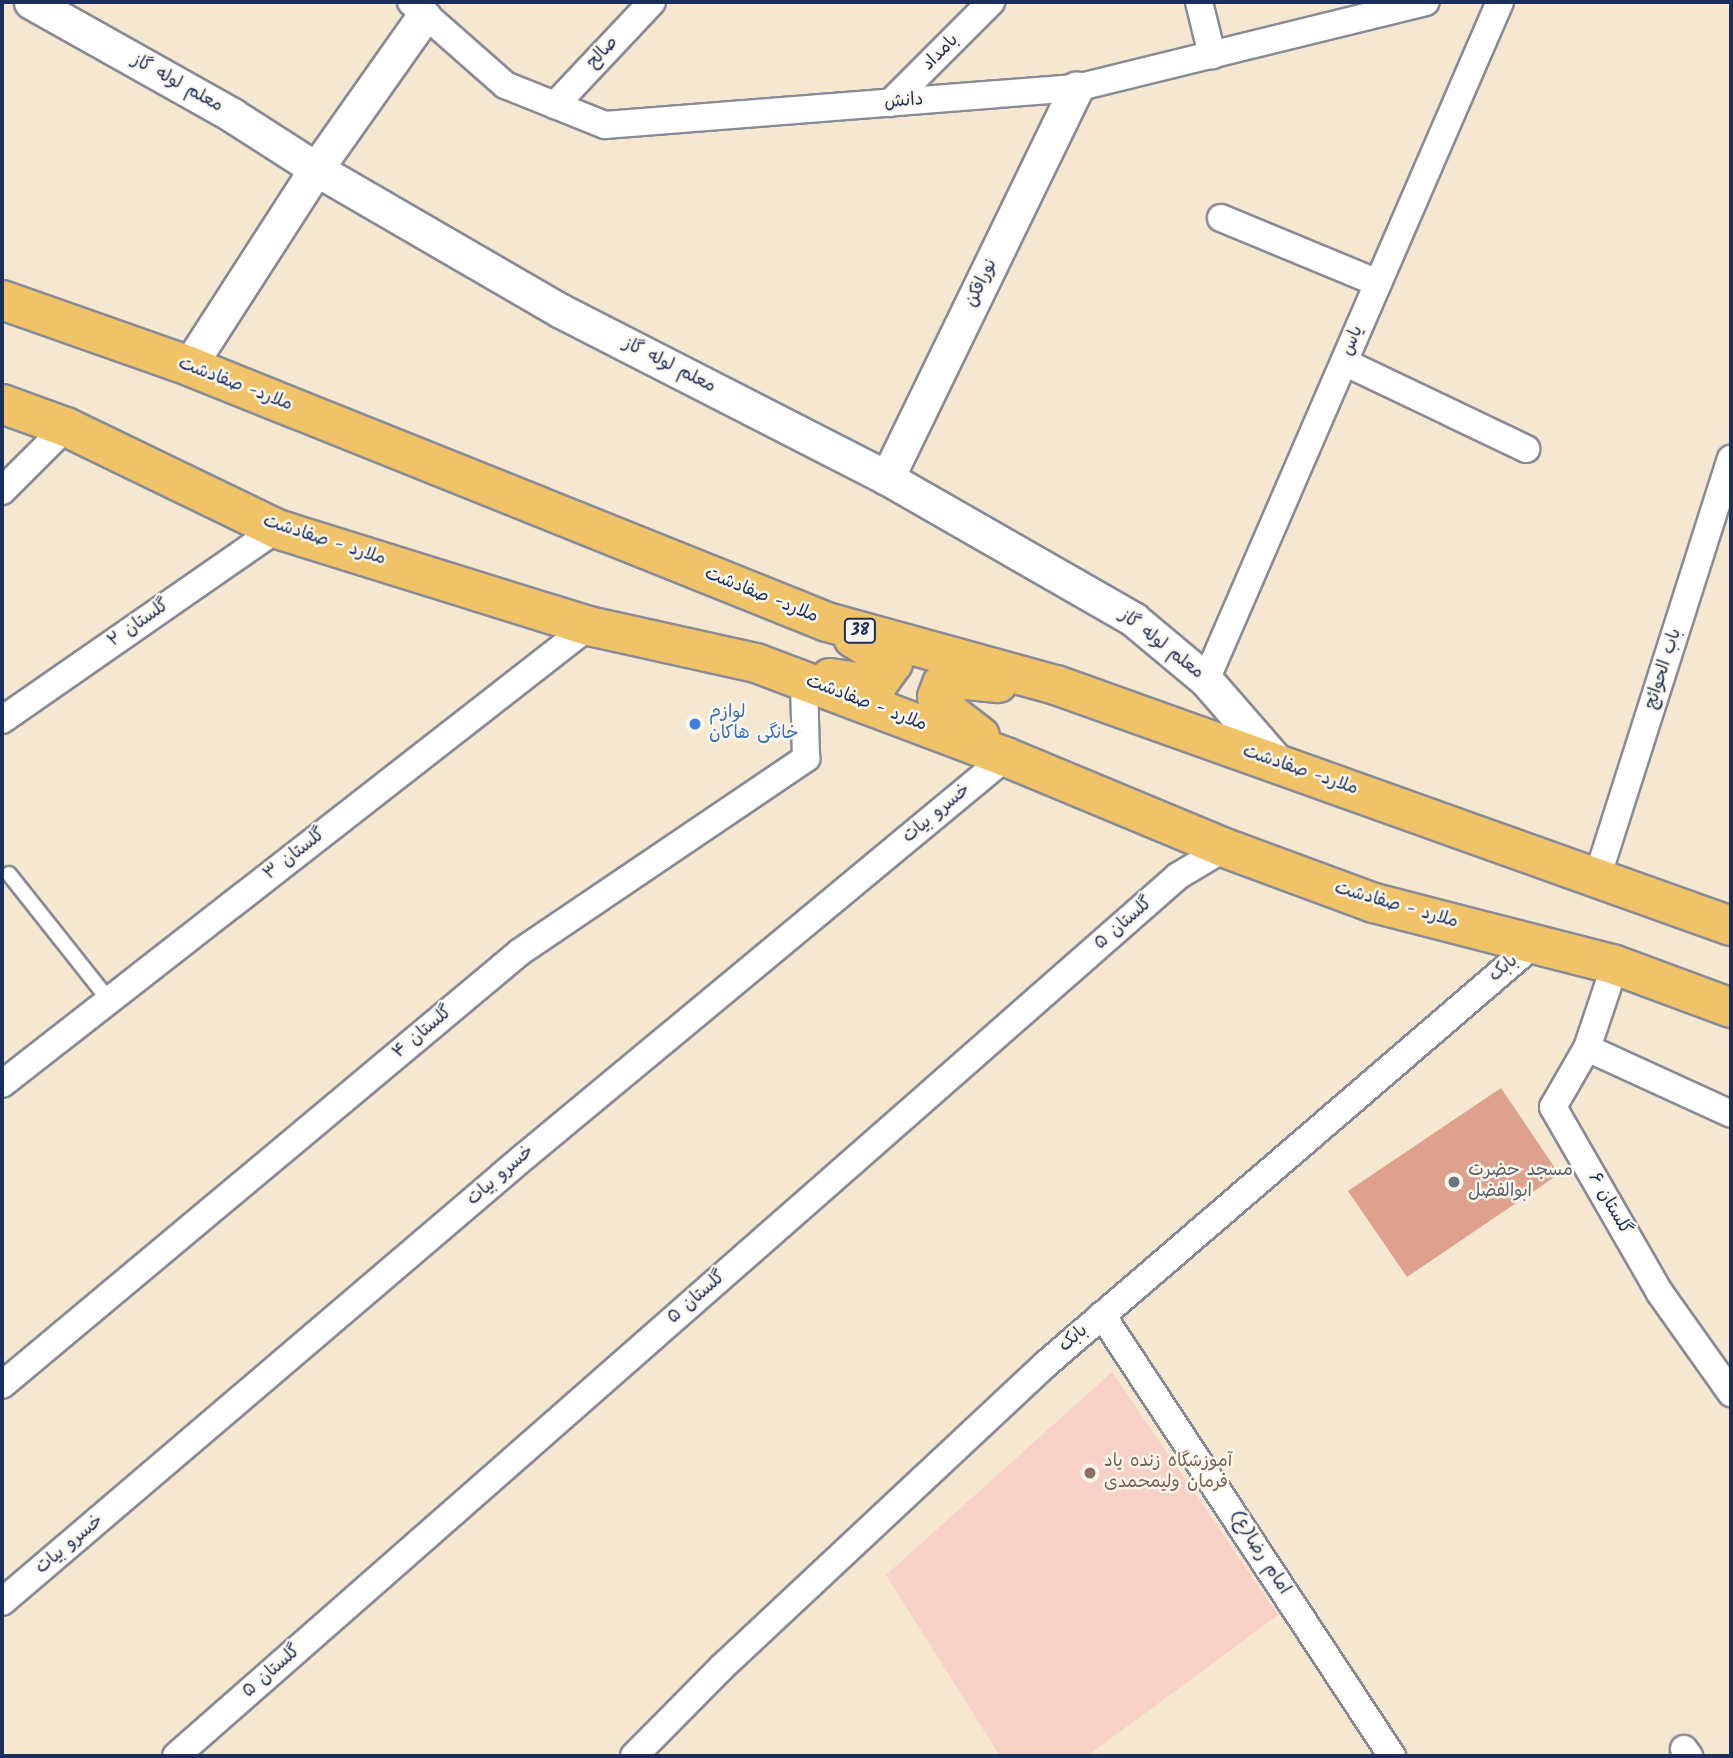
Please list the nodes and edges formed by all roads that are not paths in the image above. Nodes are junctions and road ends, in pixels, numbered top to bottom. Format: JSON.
{"nodes":[{"id":1,"x":31,"y":2,"type":"edge"},
{"id":2,"x":652,"y":2,"type":"edge"},
{"id":3,"x":991,"y":2,"type":"edge"},
{"id":4,"x":1199,"y":2,"type":"edge"},
{"id":5,"x":1500,"y":2,"type":"edge"},
{"id":6,"x":1412,"y":4,"type":"edge"},
{"id":7,"x":424,"y":6,"type":"edge"},
{"id":8,"x":1360,"y":9,"type":"edge"},
{"id":9,"x":1212,"y":55,"type":"junction"},
{"id":10,"x":1076,"y":89,"type":"junction"},
{"id":11,"x":890,"y":103,"type":"junction"},
{"id":12,"x":555,"y":105,"type":"junction"},
{"id":13,"x":316,"y":169,"type":"junction"},
{"id":14,"x":1221,"y":218,"type":"dead end"},
{"id":15,"x":1378,"y":283,"type":"junction"},
{"id":16,"x":2,"y":300,"type":"edge"},
{"id":17,"x":1344,"y":362,"type":"junction"},
{"id":18,"x":189,"y":366,"type":"junction"},
{"id":19,"x":2,"y":404,"type":"edge"},
{"id":20,"x":66,"y":427,"type":"junction"},
{"id":21,"x":1526,"y":449,"type":"dead end"},
{"id":22,"x":1731,"y":459,"type":"edge"},
{"id":23,"x":887,"y":478,"type":"junction"},
{"id":24,"x":2,"y":491,"type":"edge"},
{"id":25,"x":277,"y":528,"type":"junction"},
{"id":26,"x":827,"y":622,"type":"junction"},
{"id":27,"x":589,"y":626,"type":"junction"},
{"id":28,"x":756,"y":663,"type":"junction"},
{"id":29,"x":804,"y":680,"type":"junction"},
{"id":30,"x":1206,"y":680,"type":"junction"},
{"id":31,"x":1056,"y":685,"type":"junction"},
{"id":32,"x":2,"y":720,"type":"edge"},
{"id":33,"x":1006,"y":757,"type":"junction"},
{"id":34,"x":1279,"y":764,"type":"junction"},
{"id":35,"x":1225,"y":848,"type":"junction"},
{"id":36,"x":9,"y":874,"type":"dead end"},
{"id":37,"x":1597,"y":878,"type":"junction"},
{"id":38,"x":1731,"y":926,"type":"edge"},
{"id":39,"x":1534,"y":944,"type":"junction"},
{"id":40,"x":1615,"y":965,"type":"junction"},
{"id":41,"x":109,"y":1000,"type":"junction"},
{"id":42,"x":1731,"y":1008,"type":"edge"},
{"id":43,"x":1587,"y":1048,"type":"junction"},
{"id":44,"x":2,"y":1084,"type":"edge"},
{"id":45,"x":1731,"y":1114,"type":"edge"},
{"id":46,"x":1102,"y":1315,"type":"junction"},
{"id":47,"x":2,"y":1385,"type":"edge"},
{"id":48,"x":1731,"y":1393,"type":"edge"},
{"id":49,"x":2,"y":1602,"type":"edge"},
{"id":50,"x":176,"y":1756,"type":"edge"},
{"id":51,"x":634,"y":1756,"type":"edge"},
{"id":52,"x":1392,"y":1756,"type":"edge"}],
"edges":[{"from":1,"to":13,"type":"street","name":"معلم لوله گاز"},
{"from":2,"to":12,"type":"street","name":"صالح"},
{"from":3,"to":11,"type":"street","name":"بامداد"},
{"from":4,"to":9,"type":"street"},
{"from":5,"to":15,"type":"street","name":"یاس"},
{"from":6,"to":8,"type":"street","name":"دانش"},
{"from":7,"to":12,"type":"street","name":"دانش"},
{"from":7,"to":13,"type":"street"},
{"from":8,"to":9,"type":"street","name":"دانش"},
{"from":9,"to":10,"type":"street","name":"دانش"},
{"from":10,"to":11,"type":"street","name":"دانش"},
{"from":10,"to":23,"type":"street","name":"نورافکن"},
{"from":11,"to":12,"type":"street","name":"دانش"},
{"from":13,"to":18,"type":"street"},
{"from":13,"to":23,"type":"street","name":"معلم لوله گاز"},
{"from":14,"to":15,"type":"street"},
{"from":15,"to":17,"type":"street","name":"یاس"},
{"from":16,"to":18,"type":"highway","name":"ملارد- صفادشت","number":"38"},
{"from":17,"to":21,"type":"street"},
{"from":17,"to":30,"type":"street","name":"یاس"},
{"from":18,"to":26,"type":"highway","name":"ملارد- صفادشت","number":"38"},
{"from":19,"to":20,"type":"highway","name":"ملارد - صفادشت"},
{"from":20,"to":24,"type":"street"},
{"from":20,"to":25,"type":"highway","name":"ملارد - صفادشت"},
{"from":22,"to":37,"type":"street","name":"باب الحوائج"},
{"from":23,"to":30,"type":"street","name":"معلم لوله گاز"},
{"from":25,"to":27,"type":"highway","name":"ملارد - صفادشت"},
{"from":25,"to":32,"type":"street","name":"گلستان ۲"},
{"from":26,"to":28,"type":"highway"},
{"from":26,"to":31,"type":"highway","name":"ملارد- صفادشت","number":"38"},
{"from":27,"to":28,"type":"highway","name":"ملارد - صفادشت"},
{"from":27,"to":41,"type":"street","name":"گلستان ۳"},
{"from":28,"to":29,"type":"highway","name":"ملارد - صفادشت"},
{"from":29,"to":33,"type":"highway","name":"ملارد - صفادشت"},
{"from":29,"to":47,"type":"street","name":"گلستان ۴"},
{"from":30,"to":34,"type":"street","name":"معلم لوله گاز"},
{"from":31,"to":33,"type":"highway"},
{"from":31,"to":34,"type":"highway","name":"ملارد- صفادشت","number":"38"},
{"from":33,"to":35,"type":"highway","name":"ملارد - صفادشت"},
{"from":33,"to":49,"type":"street","name":"خسرو بیات"},
{"from":34,"to":37,"type":"highway","name":"ملارد- صفادشت","number":"38"},
{"from":35,"to":39,"type":"highway","name":"ملارد - صفادشت"},
{"from":35,"to":50,"type":"street","name":"گلستان ۵"},
{"from":36,"to":41,"type":"lane"},
{"from":37,"to":38,"type":"highway","name":"ملارد- صفادشت","number":"38"},
{"from":39,"to":40,"type":"highway","name":"ملارد - صفادشت"},
{"from":39,"to":46,"type":"street","name":"بابک"},
{"from":40,"to":42,"type":"highway","name":"ملارد - صفادشت"},
{"from":40,"to":43,"type":"street","name":"گلستان ۶"},
{"from":41,"to":44,"type":"street","name":"گلستان ۳"},
{"from":43,"to":45,"type":"street"},
{"from":43,"to":48,"type":"street","name":"گلستان ۶"},
{"from":46,"to":51,"type":"street","name":"بابک"},
{"from":46,"to":52,"type":"street","name":"امام رضا(ع)"}]}
